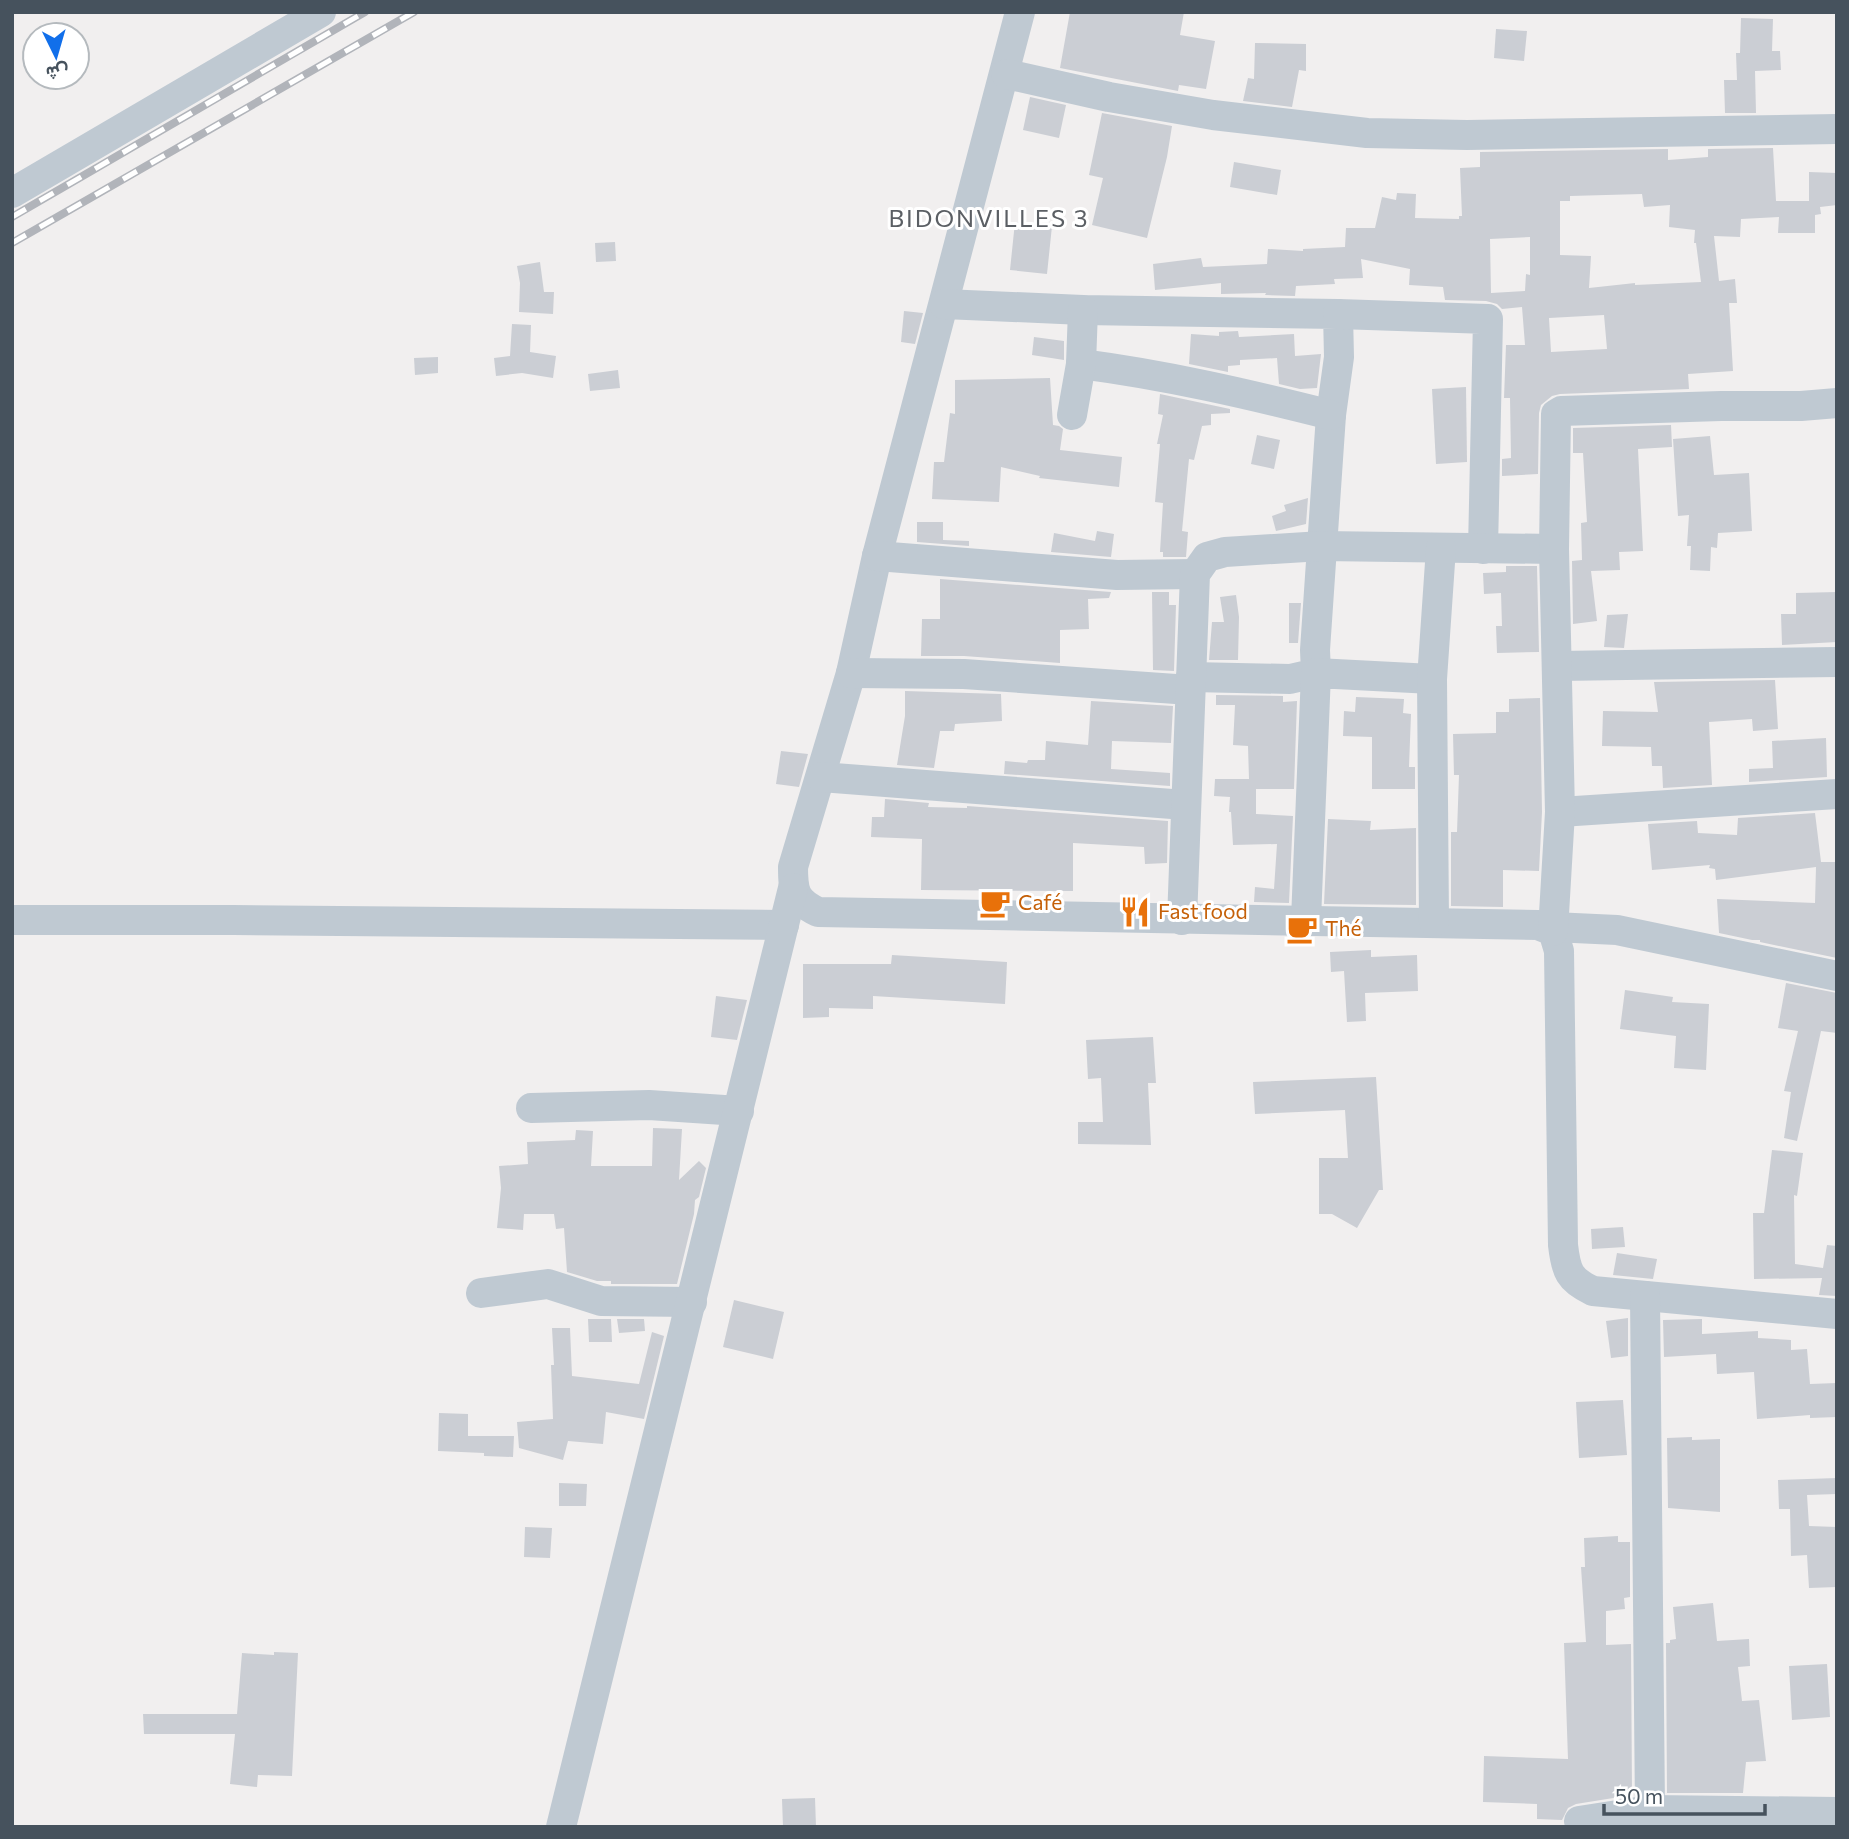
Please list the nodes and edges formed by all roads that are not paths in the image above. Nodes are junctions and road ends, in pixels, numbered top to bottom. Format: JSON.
{"nodes":[{"id":1,"x":321,"y":12,"type":"edge"},
{"id":2,"x":1020,"y":12,"type":"edge"},
{"id":3,"x":1006,"y":74,"type":"junction"},
{"id":4,"x":1837,"y":129,"type":"edge"},
{"id":5,"x":12,"y":193,"type":"edge"},
{"id":6,"x":944,"y":304,"type":"junction"},
{"id":7,"x":1083,"y":310,"type":"junction"},
{"id":8,"x":1338,"y":314,"type":"junction"},
{"id":9,"x":1081,"y":364,"type":"junction"},
{"id":10,"x":1837,"y":403,"type":"edge"},
{"id":11,"x":1072,"y":415,"type":"dead end"},
{"id":12,"x":1331,"y":415,"type":"junction"},
{"id":13,"x":1322,"y":546,"type":"junction"},
{"id":14,"x":1441,"y":548,"type":"junction"},
{"id":15,"x":1483,"y":549,"type":"junction"},
{"id":16,"x":1554,"y":549,"type":"junction"},
{"id":17,"x":877,"y":556,"type":"junction"},
{"id":18,"x":1195,"y":574,"type":"junction"},
{"id":19,"x":1837,"y":662,"type":"edge"},
{"id":20,"x":1558,"y":666,"type":"junction"},
{"id":21,"x":851,"y":673,"type":"junction"},
{"id":22,"x":1316,"y":673,"type":"junction"},
{"id":23,"x":1432,"y":679,"type":"junction"},
{"id":24,"x":1190,"y":683,"type":"junction"},
{"id":25,"x":821,"y":776,"type":"junction"},
{"id":26,"x":1837,"y":794,"type":"edge"},
{"id":27,"x":1185,"y":805,"type":"junction"},
{"id":28,"x":1560,"y":812,"type":"junction"},
{"id":29,"x":793,"y":888,"type":"junction"},
{"id":30,"x":12,"y":920,"type":"edge"},
{"id":31,"x":1182,"y":920,"type":"junction"},
{"id":32,"x":1306,"y":920,"type":"junction"},
{"id":33,"x":1434,"y":922,"type":"junction"},
{"id":34,"x":784,"y":925,"type":"junction"},
{"id":35,"x":1553,"y":929,"type":"junction"},
{"id":36,"x":1837,"y":976,"type":"edge"},
{"id":37,"x":531,"y":1108,"type":"dead end"},
{"id":38,"x":739,"y":1111,"type":"junction"},
{"id":39,"x":481,"y":1293,"type":"dead end"},
{"id":40,"x":1645,"y":1296,"type":"junction"},
{"id":41,"x":692,"y":1302,"type":"junction"},
{"id":42,"x":1837,"y":1314,"type":"edge"},
{"id":43,"x":1650,"y":1810,"type":"junction"},
{"id":44,"x":1837,"y":1812,"type":"edge"},
{"id":45,"x":1579,"y":1821,"type":"dead end"},
{"id":46,"x":561,"y":1827,"type":"edge"}],
"edges":[{"from":1,"to":5,"type":"street"},
{"from":2,"to":3,"type":"street"},
{"from":3,"to":4,"type":"street"},
{"from":3,"to":6,"type":"street"},
{"from":6,"to":7,"type":"street"},
{"from":6,"to":17,"type":"street"},
{"from":7,"to":8,"type":"street"},
{"from":7,"to":9,"type":"street"},
{"from":8,"to":12,"type":"street"},
{"from":8,"to":15,"type":"street"},
{"from":9,"to":11,"type":"street"},
{"from":9,"to":12,"type":"street"},
{"from":10,"to":16,"type":"street"},
{"from":12,"to":13,"type":"street"},
{"from":13,"to":14,"type":"street"},
{"from":13,"to":18,"type":"street"},
{"from":13,"to":22,"type":"street"},
{"from":14,"to":15,"type":"street"},
{"from":14,"to":23,"type":"street"},
{"from":15,"to":16,"type":"street"},
{"from":16,"to":20,"type":"street"},
{"from":17,"to":18,"type":"street"},
{"from":17,"to":21,"type":"street"},
{"from":18,"to":24,"type":"street"},
{"from":19,"to":20,"type":"street"},
{"from":20,"to":28,"type":"street"},
{"from":21,"to":24,"type":"street"},
{"from":21,"to":25,"type":"street"},
{"from":22,"to":23,"type":"street"},
{"from":22,"to":24,"type":"street"},
{"from":22,"to":32,"type":"street"},
{"from":23,"to":33,"type":"street"},
{"from":24,"to":27,"type":"street"},
{"from":25,"to":27,"type":"street"},
{"from":25,"to":29,"type":"street"},
{"from":26,"to":28,"type":"street"},
{"from":27,"to":31,"type":"street"},
{"from":28,"to":35,"type":"street"},
{"from":29,"to":31,"type":"street"},
{"from":29,"to":34,"type":"street"},
{"from":30,"to":34,"type":"street"},
{"from":31,"to":32,"type":"street"},
{"from":32,"to":33,"type":"street"},
{"from":33,"to":35,"type":"street"},
{"from":34,"to":38,"type":"street"},
{"from":35,"to":36,"type":"street"},
{"from":35,"to":40,"type":"street"},
{"from":37,"to":38,"type":"street"},
{"from":38,"to":41,"type":"street"},
{"from":39,"to":41,"type":"street"},
{"from":40,"to":42,"type":"street"},
{"from":40,"to":43,"type":"street"},
{"from":41,"to":46,"type":"street"},
{"from":43,"to":44,"type":"street"},
{"from":43,"to":45,"type":"street"}]}
